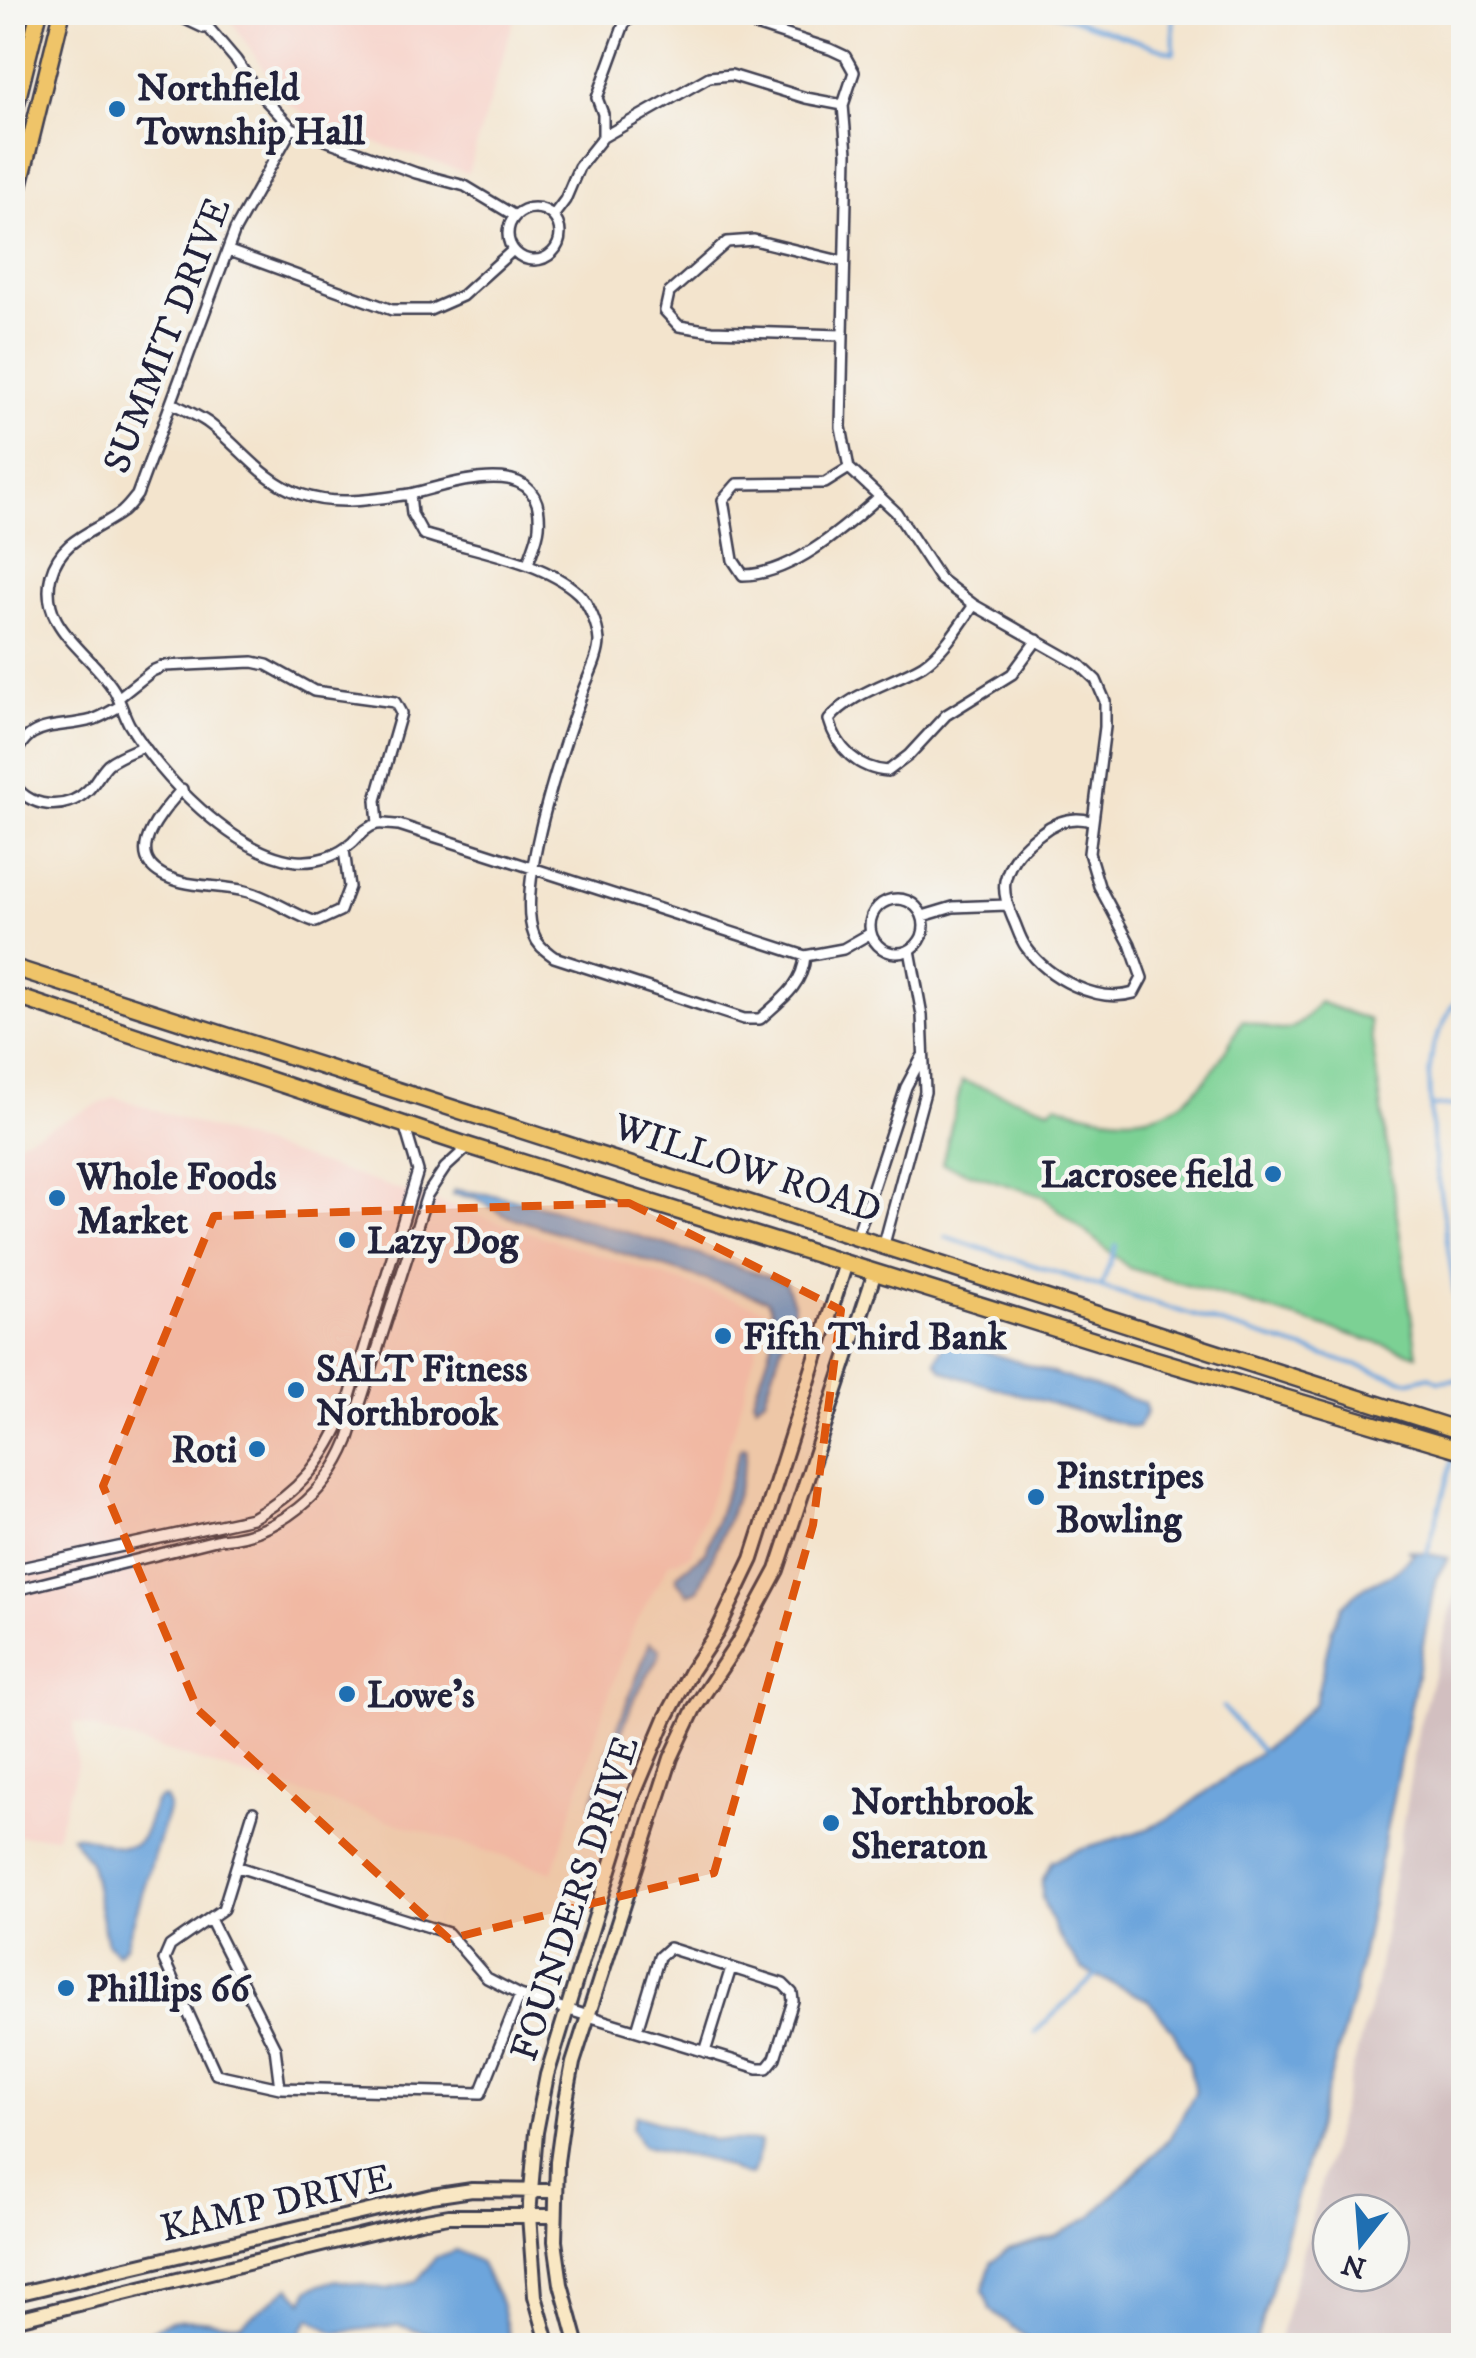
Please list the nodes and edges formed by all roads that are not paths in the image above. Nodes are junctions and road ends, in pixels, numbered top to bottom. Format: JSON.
{"nodes":[{"id":1,"x":39,"y":12,"type":"edge"},
{"id":2,"x":62,"y":12,"type":"edge"},
{"id":3,"x":170,"y":12,"type":"edge"},
{"id":4,"x":196,"y":12,"type":"edge"},
{"id":5,"x":637,"y":12,"type":"edge"},
{"id":6,"x":715,"y":12,"type":"edge"},
{"id":7,"x":211,"y":31,"type":"junction"},
{"id":8,"x":843,"y":105,"type":"junction"},
{"id":9,"x":12,"y":122,"type":"edge"},
{"id":10,"x":292,"y":128,"type":"junction"},
{"id":11,"x":603,"y":136,"type":"junction"},
{"id":12,"x":12,"y":216,"type":"edge"},
{"id":13,"x":515,"y":216,"type":"junction"},
{"id":14,"x":553,"y":216,"type":"junction"},
{"id":15,"x":514,"y":250,"type":"junction"},
{"id":16,"x":229,"y":251,"type":"junction"},
{"id":17,"x":844,"y":262,"type":"junction"},
{"id":18,"x":842,"y":335,"type":"junction"},
{"id":19,"x":172,"y":403,"type":"junction"},
{"id":20,"x":849,"y":468,"type":"junction"},
{"id":21,"x":410,"y":494,"type":"junction"},
{"id":22,"x":878,"y":498,"type":"junction"},
{"id":23,"x":528,"y":564,"type":"junction"},
{"id":24,"x":974,"y":605,"type":"junction"},
{"id":25,"x":1037,"y":640,"type":"junction"},
{"id":26,"x":119,"y":702,"type":"junction"},
{"id":27,"x":144,"y":746,"type":"junction"},
{"id":28,"x":12,"y":768,"type":"edge"},
{"id":29,"x":12,"y":782,"type":"edge"},
{"id":30,"x":182,"y":790,"type":"junction"},
{"id":31,"x":1091,"y":821,"type":"junction"},
{"id":32,"x":378,"y":824,"type":"junction"},
{"id":33,"x":344,"y":850,"type":"junction"},
{"id":34,"x":532,"y":868,"type":"junction"},
{"id":35,"x":1007,"y":904,"type":"junction"},
{"id":36,"x":922,"y":916,"type":"junction"},
{"id":37,"x":871,"y":933,"type":"junction"},
{"id":38,"x":910,"y":950,"type":"junction"},
{"id":39,"x":805,"y":956,"type":"junction"},
{"id":40,"x":12,"y":967,"type":"edge"},
{"id":41,"x":12,"y":994,"type":"edge"},
{"id":42,"x":922,"y":1056,"type":"junction"},
{"id":43,"x":404,"y":1124,"type":"junction"},
{"id":44,"x":469,"y":1146,"type":"junction"},
{"id":45,"x":857,"y":1236,"type":"junction"},
{"id":46,"x":884,"y":1244,"type":"junction"},
{"id":47,"x":846,"y":1263,"type":"junction"},
{"id":48,"x":875,"y":1272,"type":"junction"},
{"id":49,"x":1456,"y":1429,"type":"edge"},
{"id":50,"x":1464,"y":1451,"type":"edge"},
{"id":51,"x":12,"y":1570,"type":"edge"},
{"id":52,"x":12,"y":1591,"type":"edge"},
{"id":53,"x":253,"y":1812,"type":"dead end"},
{"id":54,"x":238,"y":1866,"type":"junction"},
{"id":55,"x":210,"y":1919,"type":"junction"},
{"id":56,"x":732,"y":1968,"type":"junction"},
{"id":57,"x":520,"y":1995,"type":"junction"},
{"id":58,"x":568,"y":2010,"type":"junction"},
{"id":59,"x":590,"y":2016,"type":"junction"},
{"id":60,"x":637,"y":2030,"type":"junction"},
{"id":61,"x":704,"y":2052,"type":"junction"},
{"id":62,"x":280,"y":2088,"type":"junction"},
{"id":63,"x":531,"y":2190,"type":"junction"},
{"id":64,"x":556,"y":2191,"type":"junction"},
{"id":65,"x":529,"y":2215,"type":"junction"},
{"id":66,"x":556,"y":2216,"type":"junction"},
{"id":67,"x":12,"y":2295,"type":"edge"},
{"id":68,"x":13,"y":2320,"type":"edge"},
{"id":69,"x":19,"y":2346,"type":"edge"},
{"id":70,"x":549,"y":2346,"type":"edge"},
{"id":71,"x":578,"y":2346,"type":"edge"}],
"edges":[{"from":1,"to":9,"type":"main road"},
{"from":2,"to":12,"type":"main road"},
{"from":3,"to":7,"type":"street"},
{"from":4,"to":7,"type":"street"},
{"from":5,"to":11,"type":"street"},
{"from":6,"to":8,"type":"street"},
{"from":7,"to":10,"type":"street"},
{"from":8,"to":11,"type":"street"},
{"from":8,"to":17,"type":"street"},
{"from":10,"to":13,"type":"street"},
{"from":10,"to":16,"type":"street","name":"SUMMIT DRIVE"},
{"from":11,"to":14,"type":"street"},
{"from":13,"to":14,"type":"street"},
{"from":13,"to":15,"type":"street"},
{"from":14,"to":15,"type":"street"},
{"from":15,"to":16,"type":"street"},
{"from":16,"to":19,"type":"street","name":"SUMMIT DRIVE"},
{"from":17,"to":18,"type":"street"},
{"from":17,"to":18,"type":"street"},
{"from":18,"to":20,"type":"street"},
{"from":19,"to":21,"type":"street"},
{"from":19,"to":26,"type":"street","name":"SUMMIT DRIVE"},
{"from":20,"to":22,"type":"street"},
{"from":20,"to":22,"type":"street"},
{"from":21,"to":23,"type":"street"},
{"from":21,"to":23,"type":"street"},
{"from":22,"to":24,"type":"street"},
{"from":23,"to":34,"type":"street"},
{"from":24,"to":25,"type":"street"},
{"from":24,"to":25,"type":"street"},
{"from":25,"to":31,"type":"street"},
{"from":26,"to":27,"type":"street","name":"SUMMIT DRIVE"},
{"from":26,"to":28,"type":"street"},
{"from":26,"to":32,"type":"street"},
{"from":27,"to":29,"type":"street"},
{"from":27,"to":30,"type":"street","name":"SUMMIT DRIVE"},
{"from":30,"to":33,"type":"street","name":"SUMMIT DRIVE"},
{"from":30,"to":33,"type":"street"},
{"from":31,"to":35,"type":"street"},
{"from":31,"to":35,"type":"street"},
{"from":32,"to":33,"type":"street","name":"SUMMIT DRIVE"},
{"from":32,"to":34,"type":"street"},
{"from":34,"to":39,"type":"street"},
{"from":34,"to":39,"type":"street"},
{"from":35,"to":36,"type":"street"},
{"from":36,"to":37,"type":"street"},
{"from":36,"to":38,"type":"street"},
{"from":37,"to":38,"type":"street"},
{"from":37,"to":39,"type":"street"},
{"from":38,"to":42,"type":"street"},
{"from":40,"to":45,"type":"main road","name":"WILLOW ROAD"},
{"from":41,"to":43,"type":"main road","name":"WILLOW ROAD"},
{"from":42,"to":45,"type":"street"},
{"from":42,"to":46,"type":"street"},
{"from":43,"to":44,"type":"main road","name":"WILLOW ROAD"},
{"from":43,"to":51,"type":"street"},
{"from":44,"to":47,"type":"main road","name":"WILLOW ROAD"},
{"from":44,"to":52,"type":"street"},
{"from":45,"to":46,"type":"main road","name":"WILLOW ROAD"},
{"from":45,"to":47,"type":"main road"},
{"from":46,"to":48,"type":"main road"},
{"from":46,"to":49,"type":"main road","name":"WILLOW ROAD"},
{"from":47,"to":48,"type":"main road","name":"WILLOW ROAD"},
{"from":47,"to":58,"type":"main road","name":"FOUNDERS DRIVE"},
{"from":48,"to":50,"type":"main road","name":"WILLOW ROAD"},
{"from":48,"to":59,"type":"main road","name":"FOUNDERS DRIVE"},
{"from":53,"to":54,"type":"street"},
{"from":54,"to":55,"type":"street"},
{"from":54,"to":57,"type":"street"},
{"from":55,"to":62,"type":"street"},
{"from":55,"to":62,"type":"street"},
{"from":56,"to":60,"type":"street"},
{"from":56,"to":61,"type":"street"},
{"from":56,"to":61,"type":"street"},
{"from":57,"to":58,"type":"street"},
{"from":57,"to":62,"type":"street"},
{"from":58,"to":59,"type":"street"},
{"from":58,"to":63,"type":"main road","name":"FOUNDERS DRIVE"},
{"from":59,"to":60,"type":"street"},
{"from":59,"to":64,"type":"main road","name":"FOUNDERS DRIVE"},
{"from":60,"to":61,"type":"street"},
{"from":63,"to":64,"type":"main road","name":"KAMP DRIVE"},
{"from":63,"to":65,"type":"main road","name":"FOUNDERS DRIVE"},
{"from":63,"to":67,"type":"main road","name":"KAMP DRIVE"},
{"from":64,"to":66,"type":"main road","name":"FOUNDERS DRIVE"},
{"from":65,"to":66,"type":"main road","name":"KAMP DRIVE"},
{"from":65,"to":68,"type":"main road","name":"KAMP DRIVE"},
{"from":65,"to":70,"type":"main road","name":"FOUNDERS DRIVE"},
{"from":66,"to":71,"type":"main road","name":"FOUNDERS DRIVE"},
{"from":68,"to":69,"type":"main road"}]}
